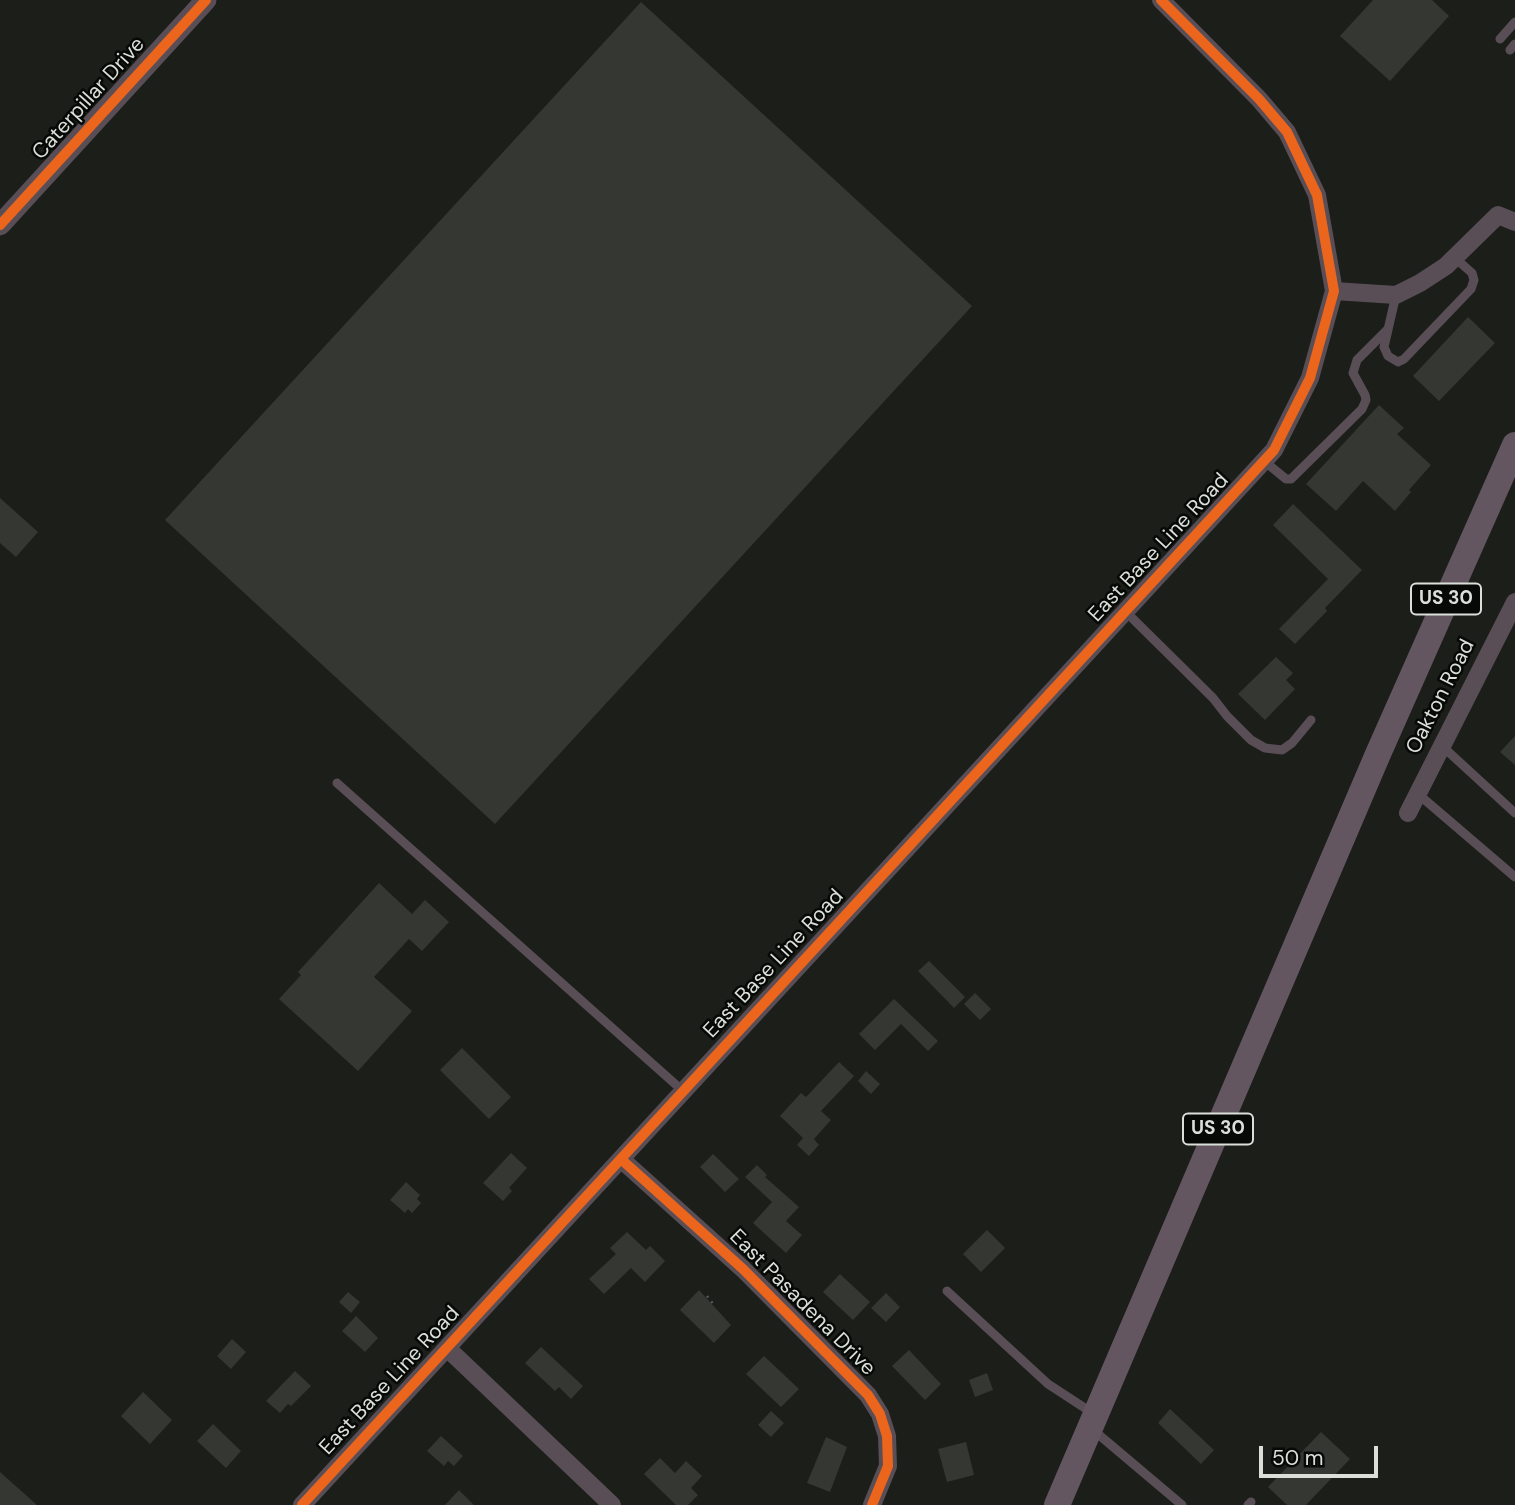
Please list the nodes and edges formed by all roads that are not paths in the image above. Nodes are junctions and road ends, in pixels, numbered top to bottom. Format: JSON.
{"nodes":[{"id":1,"x":206,"y":0,"type":"edge"},
{"id":2,"x":1161,"y":0,"type":"edge"},
{"id":3,"x":1515,"y":22,"type":"edge"},
{"id":4,"x":1500,"y":39,"type":"dead end"},
{"id":5,"x":1515,"y":222,"type":"edge"},
{"id":6,"x":0,"y":225,"type":"edge"},
{"id":7,"x":1455,"y":258,"type":"junction"},
{"id":8,"x":1334,"y":291,"type":"junction"},
{"id":9,"x":1396,"y":295,"type":"junction"},
{"id":10,"x":1387,"y":330,"type":"junction"},
{"id":11,"x":1515,"y":445,"type":"edge"},
{"id":12,"x":1269,"y":455,"type":"junction"},
{"id":13,"x":1515,"y":602,"type":"edge"},
{"id":14,"x":1126,"y":612,"type":"junction"},
{"id":15,"x":1311,"y":720,"type":"dead end"},
{"id":16,"x":1442,"y":746,"type":"junction"},
{"id":17,"x":337,"y":783,"type":"dead end"},
{"id":18,"x":1418,"y":794,"type":"junction"},
{"id":19,"x":1408,"y":813,"type":"dead end"},
{"id":20,"x":1515,"y":813,"type":"edge"},
{"id":21,"x":1515,"y":877,"type":"edge"},
{"id":22,"x":683,"y":1091,"type":"junction"},
{"id":23,"x":622,"y":1160,"type":"junction"},
{"id":24,"x":947,"y":1291,"type":"dead end"},
{"id":25,"x":447,"y":1348,"type":"junction"},
{"id":26,"x":1093,"y":1421,"type":"junction"},
{"id":27,"x":302,"y":1505,"type":"edge"},
{"id":28,"x":612,"y":1505,"type":"edge"},
{"id":29,"x":872,"y":1505,"type":"edge"},
{"id":30,"x":1057,"y":1505,"type":"edge"},
{"id":31,"x":1182,"y":1505,"type":"edge"}],
"edges":[{"from":1,"to":6,"type":"street","name":"Caterpillar Drive"},
{"from":2,"to":8,"type":"street"},
{"from":3,"to":4,"type":"lane"},
{"from":5,"to":7,"type":"street"},
{"from":7,"to":9,"type":"street"},
{"from":7,"to":10,"type":"lane"},
{"from":8,"to":9,"type":"street"},
{"from":8,"to":12,"type":"street","name":"East Base Line Road"},
{"from":9,"to":10,"type":"lane"},
{"from":10,"to":12,"type":"lane"},
{"from":11,"to":26,"type":"main road","number":"US 30"},
{"from":12,"to":14,"type":"street","name":"East Base Line Road"},
{"from":13,"to":16,"type":"street","name":"Oakton Road"},
{"from":14,"to":15,"type":"lane"},
{"from":14,"to":22,"type":"street","name":"East Base Line Road"},
{"from":16,"to":18,"type":"street","name":"Oakton Road"},
{"from":16,"to":20,"type":"lane"},
{"from":17,"to":22,"type":"lane"},
{"from":18,"to":19,"type":"street","name":"Oakton Road"},
{"from":18,"to":21,"type":"lane"},
{"from":22,"to":23,"type":"street","name":"East Base Line Road"},
{"from":23,"to":25,"type":"street","name":"East Base Line Road"},
{"from":23,"to":29,"type":"street","name":"East Pasadena Drive"},
{"from":24,"to":26,"type":"lane"},
{"from":25,"to":27,"type":"street","name":"East Base Line Road"},
{"from":25,"to":28,"type":"street"},
{"from":26,"to":30,"type":"main road","number":"US 30"},
{"from":26,"to":31,"type":"lane"}]}
